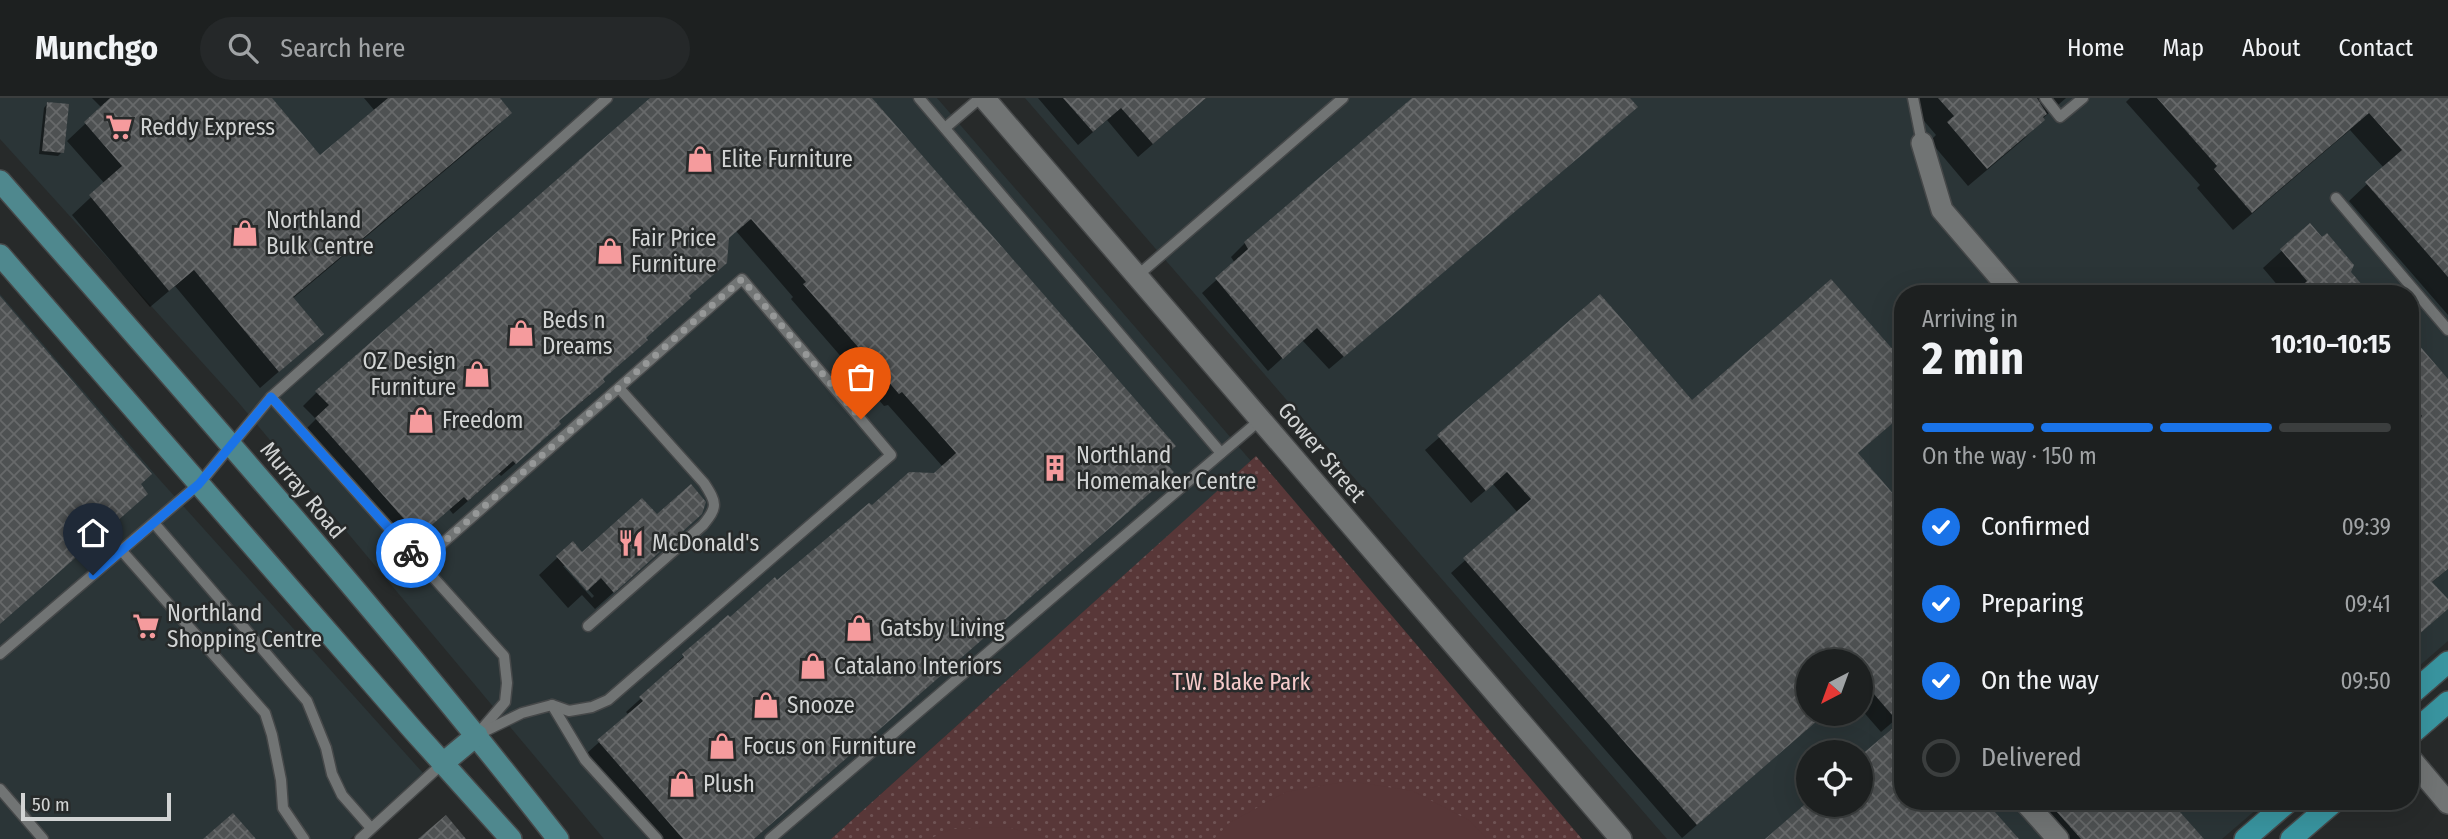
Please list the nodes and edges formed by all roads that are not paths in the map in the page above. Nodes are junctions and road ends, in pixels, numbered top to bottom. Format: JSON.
{"nodes":[{"id":1,"x":607,"y":98,"type":"edge"},
{"id":2,"x":919,"y":98,"type":"edge"},
{"id":3,"x":982,"y":98,"type":"edge"},
{"id":4,"x":1343,"y":98,"type":"edge"},
{"id":5,"x":1913,"y":98,"type":"edge"},
{"id":6,"x":2045,"y":98,"type":"edge"},
{"id":7,"x":2083,"y":98,"type":"edge"},
{"id":8,"x":944,"y":128,"type":"junction"},
{"id":9,"x":1922,"y":142,"type":"joint"},
{"id":10,"x":0,"y":181,"type":"edge"},
{"id":11,"x":2336,"y":198,"type":"dead end"},
{"id":12,"x":0,"y":255,"type":"edge"},
{"id":13,"x":1137,"y":276,"type":"junction"},
{"id":14,"x":2006,"y":285,"type":"edge"},
{"id":15,"x":2410,"y":285,"type":"edge"},
{"id":16,"x":2419,"y":296,"type":"edge"},
{"id":17,"x":2448,"y":330,"type":"edge"},
{"id":18,"x":619,"y":388,"type":"junction"},
{"id":19,"x":271,"y":397,"type":"junction"},
{"id":20,"x":1260,"y":420,"type":"junction"},
{"id":21,"x":230,"y":445,"type":"junction"},
{"id":22,"x":1220,"y":453,"type":"junction"},
{"id":23,"x":199,"y":484,"type":"junction"},
{"id":24,"x":154,"y":523,"type":"junction"},
{"id":25,"x":121,"y":550,"type":"junction"},
{"id":26,"x":420,"y":563,"type":"junction"},
{"id":27,"x":588,"y":626,"type":"dead end"},
{"id":28,"x":0,"y":654,"type":"edge"},
{"id":29,"x":2448,"y":662,"type":"edge"},
{"id":30,"x":2419,"y":687,"type":"edge"},
{"id":31,"x":2448,"y":702,"type":"edge"},
{"id":32,"x":552,"y":705,"type":"junction"},
{"id":33,"x":2419,"y":727,"type":"edge"},
{"id":34,"x":477,"y":734,"type":"junction"},
{"id":35,"x":442,"y":764,"type":"junction"},
{"id":36,"x":2419,"y":769,"type":"edge"},
{"id":37,"x":0,"y":789,"type":"edge"},
{"id":38,"x":2448,"y":803,"type":"edge"},
{"id":39,"x":2032,"y":810,"type":"edge"},
{"id":40,"x":2281,"y":810,"type":"edge"},
{"id":41,"x":2325,"y":810,"type":"edge"},
{"id":42,"x":371,"y":828,"type":"junction"},
{"id":43,"x":2258,"y":835,"type":"edge"},
{"id":44,"x":43,"y":839,"type":"edge"},
{"id":45,"x":304,"y":839,"type":"edge"},
{"id":46,"x":360,"y":839,"type":"edge"},
{"id":47,"x":511,"y":839,"type":"edge"},
{"id":48,"x":558,"y":839,"type":"edge"},
{"id":49,"x":657,"y":839,"type":"edge"},
{"id":50,"x":770,"y":839,"type":"edge"},
{"id":51,"x":1621,"y":839,"type":"edge"},
{"id":52,"x":2058,"y":839,"type":"edge"},
{"id":53,"x":2291,"y":839,"type":"edge"}],
"edges":[{"from":1,"to":19,"type":"lane"},
{"from":2,"to":8,"type":"lane"},
{"from":3,"to":8,"type":"lane"},
{"from":3,"to":13,"type":"street","name":"Gower Street"},
{"from":4,"to":13,"type":"lane"},
{"from":5,"to":9,"type":"lane"},
{"from":6,"to":7,"type":"lane"},
{"from":8,"to":22,"type":"lane"},
{"from":9,"to":14,"type":"street"},
{"from":10,"to":21,"type":"main road","name":"Murray Road"},
{"from":11,"to":15,"type":"lane"},
{"from":12,"to":23,"type":"main road"},
{"from":13,"to":20,"type":"street","name":"Gower Street"},
{"from":16,"to":17,"type":"lane"},
{"from":18,"to":26,"type":"lane"},
{"from":18,"to":27,"type":"lane"},
{"from":18,"to":32,"type":"lane"},
{"from":19,"to":21,"type":"lane"},
{"from":19,"to":26,"type":"lane"},
{"from":20,"to":22,"type":"lane"},
{"from":20,"to":51,"type":"street","name":"Gower Street"},
{"from":21,"to":23,"type":"lane"},
{"from":21,"to":34,"type":"main road","name":"Murray Road"},
{"from":22,"to":50,"type":"lane"},
{"from":23,"to":24,"type":"lane"},
{"from":23,"to":35,"type":"main road"},
{"from":24,"to":25,"type":"lane"},
{"from":24,"to":42,"type":"lane"},
{"from":25,"to":28,"type":"lane"},
{"from":25,"to":45,"type":"lane"},
{"from":26,"to":34,"type":"lane"},
{"from":29,"to":30,"type":"highway"},
{"from":31,"to":33,"type":"highway"},
{"from":32,"to":34,"type":"lane"},
{"from":32,"to":49,"type":"lane"},
{"from":34,"to":35,"type":"main road"},
{"from":34,"to":48,"type":"main road","name":"Murray Road"},
{"from":35,"to":42,"type":"lane"},
{"from":35,"to":47,"type":"main road"},
{"from":36,"to":38,"type":"street"},
{"from":37,"to":44,"type":"lane"},
{"from":39,"to":52,"type":"street"},
{"from":40,"to":43,"type":"highway"},
{"from":41,"to":53,"type":"highway"},
{"from":42,"to":46,"type":"lane"}]}
